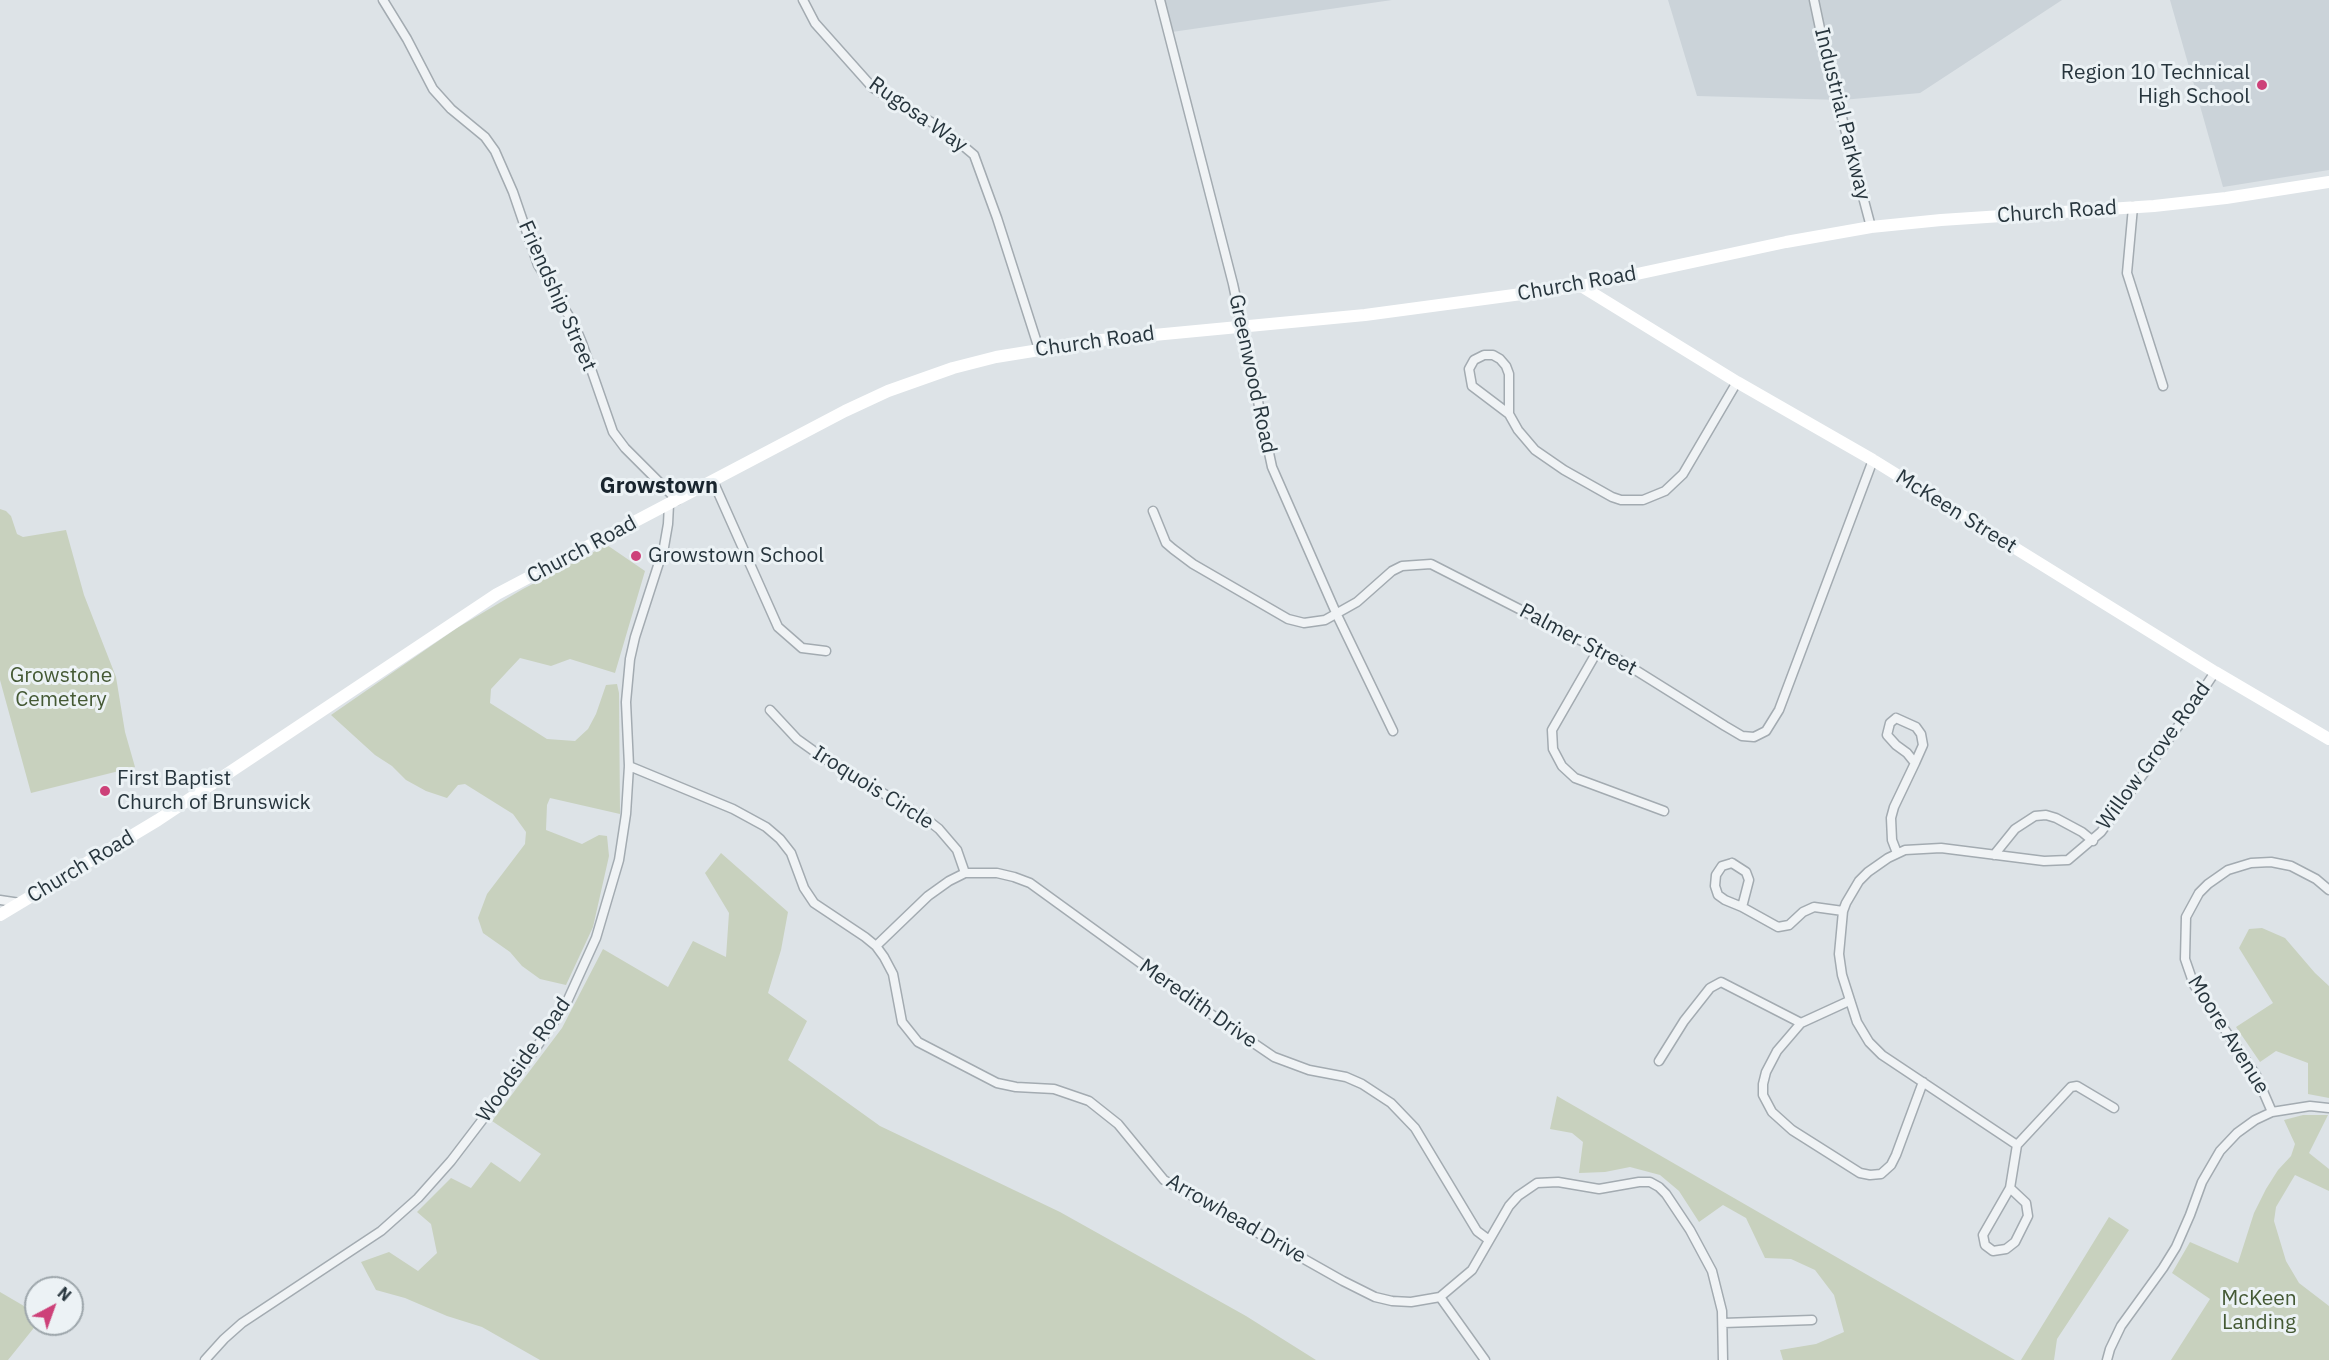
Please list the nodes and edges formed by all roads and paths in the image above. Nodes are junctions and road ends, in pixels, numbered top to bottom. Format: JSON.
{"nodes":[{"id":1,"x":383,"y":0,"type":"edge"},
{"id":2,"x":803,"y":0,"type":"edge"},
{"id":3,"x":1160,"y":0,"type":"edge"},
{"id":4,"x":1814,"y":0,"type":"edge"},
{"id":5,"x":2329,"y":182,"type":"edge"},
{"id":6,"x":2133,"y":207,"type":"junction"},
{"id":7,"x":1870,"y":227,"type":"junction"},
{"id":8,"x":1581,"y":286,"type":"junction"},
{"id":9,"x":1242,"y":326,"type":"junction"},
{"id":10,"x":1039,"y":349,"type":"junction"},
{"id":11,"x":1737,"y":382,"type":"junction"},
{"id":12,"x":2163,"y":386,"type":"dead end"},
{"id":13,"x":1509,"y":414,"type":"junction"},
{"id":14,"x":1873,"y":460,"type":"junction"},
{"id":15,"x":714,"y":481,"type":"junction"},
{"id":16,"x":673,"y":502,"type":"junction"},
{"id":17,"x":1153,"y":511,"type":"dead end"},
{"id":18,"x":1337,"y":615,"type":"junction"},
{"id":19,"x":1598,"y":650,"type":"junction"},
{"id":20,"x":826,"y":651,"type":"dead end"},
{"id":21,"x":2215,"y":672,"type":"junction"},
{"id":22,"x":770,"y":710,"type":"dead end"},
{"id":23,"x":1393,"y":730,"type":"dead end"},
{"id":24,"x":2329,"y":739,"type":"edge"},
{"id":25,"x":1915,"y":763,"type":"junction"},
{"id":26,"x":629,"y":766,"type":"junction"},
{"id":27,"x":1664,"y":811,"type":"dead end"},
{"id":28,"x":2093,"y":841,"type":"junction"},
{"id":29,"x":1897,"y":853,"type":"junction"},
{"id":30,"x":1994,"y":855,"type":"junction"},
{"id":31,"x":965,"y":873,"type":"junction"},
{"id":32,"x":2329,"y":890,"type":"edge"},
{"id":33,"x":0,"y":900,"type":"edge"},
{"id":34,"x":20,"y":903,"type":"junction"},
{"id":35,"x":1742,"y":907,"type":"junction"},
{"id":36,"x":1843,"y":911,"type":"junction"},
{"id":37,"x":0,"y":915,"type":"edge"},
{"id":38,"x":876,"y":946,"type":"junction"},
{"id":39,"x":1849,"y":1001,"type":"junction"},
{"id":40,"x":1801,"y":1023,"type":"junction"},
{"id":41,"x":1659,"y":1061,"type":"dead end"},
{"id":42,"x":1923,"y":1082,"type":"junction"},
{"id":43,"x":2114,"y":1108,"type":"dead end"},
{"id":44,"x":2329,"y":1108,"type":"edge"},
{"id":45,"x":2272,"y":1112,"type":"junction"},
{"id":46,"x":2017,"y":1144,"type":"junction"},
{"id":47,"x":2010,"y":1188,"type":"junction"},
{"id":48,"x":1489,"y":1240,"type":"junction"},
{"id":49,"x":1440,"y":1297,"type":"junction"},
{"id":50,"x":1812,"y":1320,"type":"dead end"},
{"id":51,"x":1723,"y":1323,"type":"junction"},
{"id":52,"x":205,"y":1360,"type":"edge"},
{"id":53,"x":1485,"y":1360,"type":"edge"},
{"id":54,"x":1723,"y":1360,"type":"edge"},
{"id":55,"x":2107,"y":1360,"type":"edge"}],
"edges":[{"from":1,"to":16,"type":"street","name":"Friendship Street"},
{"from":2,"to":10,"type":"street","name":"Rugosa Way"},
{"from":3,"to":9,"type":"street","name":"Greenwood Road"},
{"from":4,"to":7,"type":"street","name":"Industrial Parkway"},
{"from":5,"to":6,"type":"street","name":"Church Road"},
{"from":6,"to":7,"type":"street","name":"Church Road"},
{"from":6,"to":12,"type":"street"},
{"from":7,"to":8,"type":"street","name":"Church Road"},
{"from":8,"to":9,"type":"street","name":"Church Road"},
{"from":8,"to":11,"type":"street","name":"McKeen Street"},
{"from":9,"to":10,"type":"street","name":"Church Road"},
{"from":9,"to":18,"type":"street","name":"Greenwood Road"},
{"from":10,"to":15,"type":"street","name":"Church Road"},
{"from":11,"to":13,"type":"street"},
{"from":11,"to":14,"type":"street","name":"McKeen Street"},
{"from":13,"to":13,"type":"street"},
{"from":14,"to":19,"type":"street","name":"Palmer Street"},
{"from":14,"to":21,"type":"street","name":"McKeen Street"},
{"from":15,"to":16,"type":"street","name":"Church Road"},
{"from":15,"to":20,"type":"street"},
{"from":16,"to":26,"type":"street","name":"Woodside Road"},
{"from":16,"to":34,"type":"street","name":"Church Road"},
{"from":17,"to":18,"type":"street","name":"Palmer Street"},
{"from":18,"to":19,"type":"street","name":"Palmer Street"},
{"from":18,"to":23,"type":"street","name":"Greenwood Road"},
{"from":19,"to":27,"type":"street"},
{"from":21,"to":24,"type":"street","name":"McKeen Street"},
{"from":21,"to":28,"type":"street","name":"Willow Grove Road"},
{"from":22,"to":31,"type":"street","name":"Iroquois Circle"},
{"from":25,"to":25,"type":"street"},
{"from":25,"to":29,"type":"street"},
{"from":26,"to":38,"type":"street","name":"Arrowhead Drive"},
{"from":26,"to":52,"type":"street","name":"Woodside Road"},
{"from":28,"to":30,"type":"street","name":"Willow Grove Road"},
{"from":28,"to":30,"type":"street","name":"Willow Grove Road"},
{"from":29,"to":30,"type":"street","name":"Willow Grove Road"},
{"from":29,"to":36,"type":"street","name":"Willow Grove Road"},
{"from":31,"to":38,"type":"street"},
{"from":31,"to":48,"type":"street","name":"Meredith Drive"},
{"from":32,"to":45,"type":"street","name":"Moore Avenue"},
{"from":33,"to":34,"type":"street"},
{"from":34,"to":37,"type":"street","name":"Church Road"},
{"from":35,"to":35,"type":"street"},
{"from":35,"to":36,"type":"street"},
{"from":36,"to":39,"type":"street","name":"Willow Grove Road"},
{"from":38,"to":49,"type":"street","name":"Arrowhead Drive"},
{"from":39,"to":40,"type":"street"},
{"from":39,"to":42,"type":"street","name":"Willow Grove Road"},
{"from":40,"to":41,"type":"street"},
{"from":40,"to":42,"type":"street"},
{"from":42,"to":46,"type":"street","name":"Willow Grove Road"},
{"from":43,"to":46,"type":"street"},
{"from":44,"to":45,"type":"street"},
{"from":45,"to":55,"type":"street"},
{"from":46,"to":47,"type":"street"},
{"from":47,"to":47,"type":"street"},
{"from":48,"to":49,"type":"street"},
{"from":48,"to":51,"type":"street"},
{"from":49,"to":53,"type":"street"},
{"from":50,"to":51,"type":"street"},
{"from":51,"to":54,"type":"street"}]}
